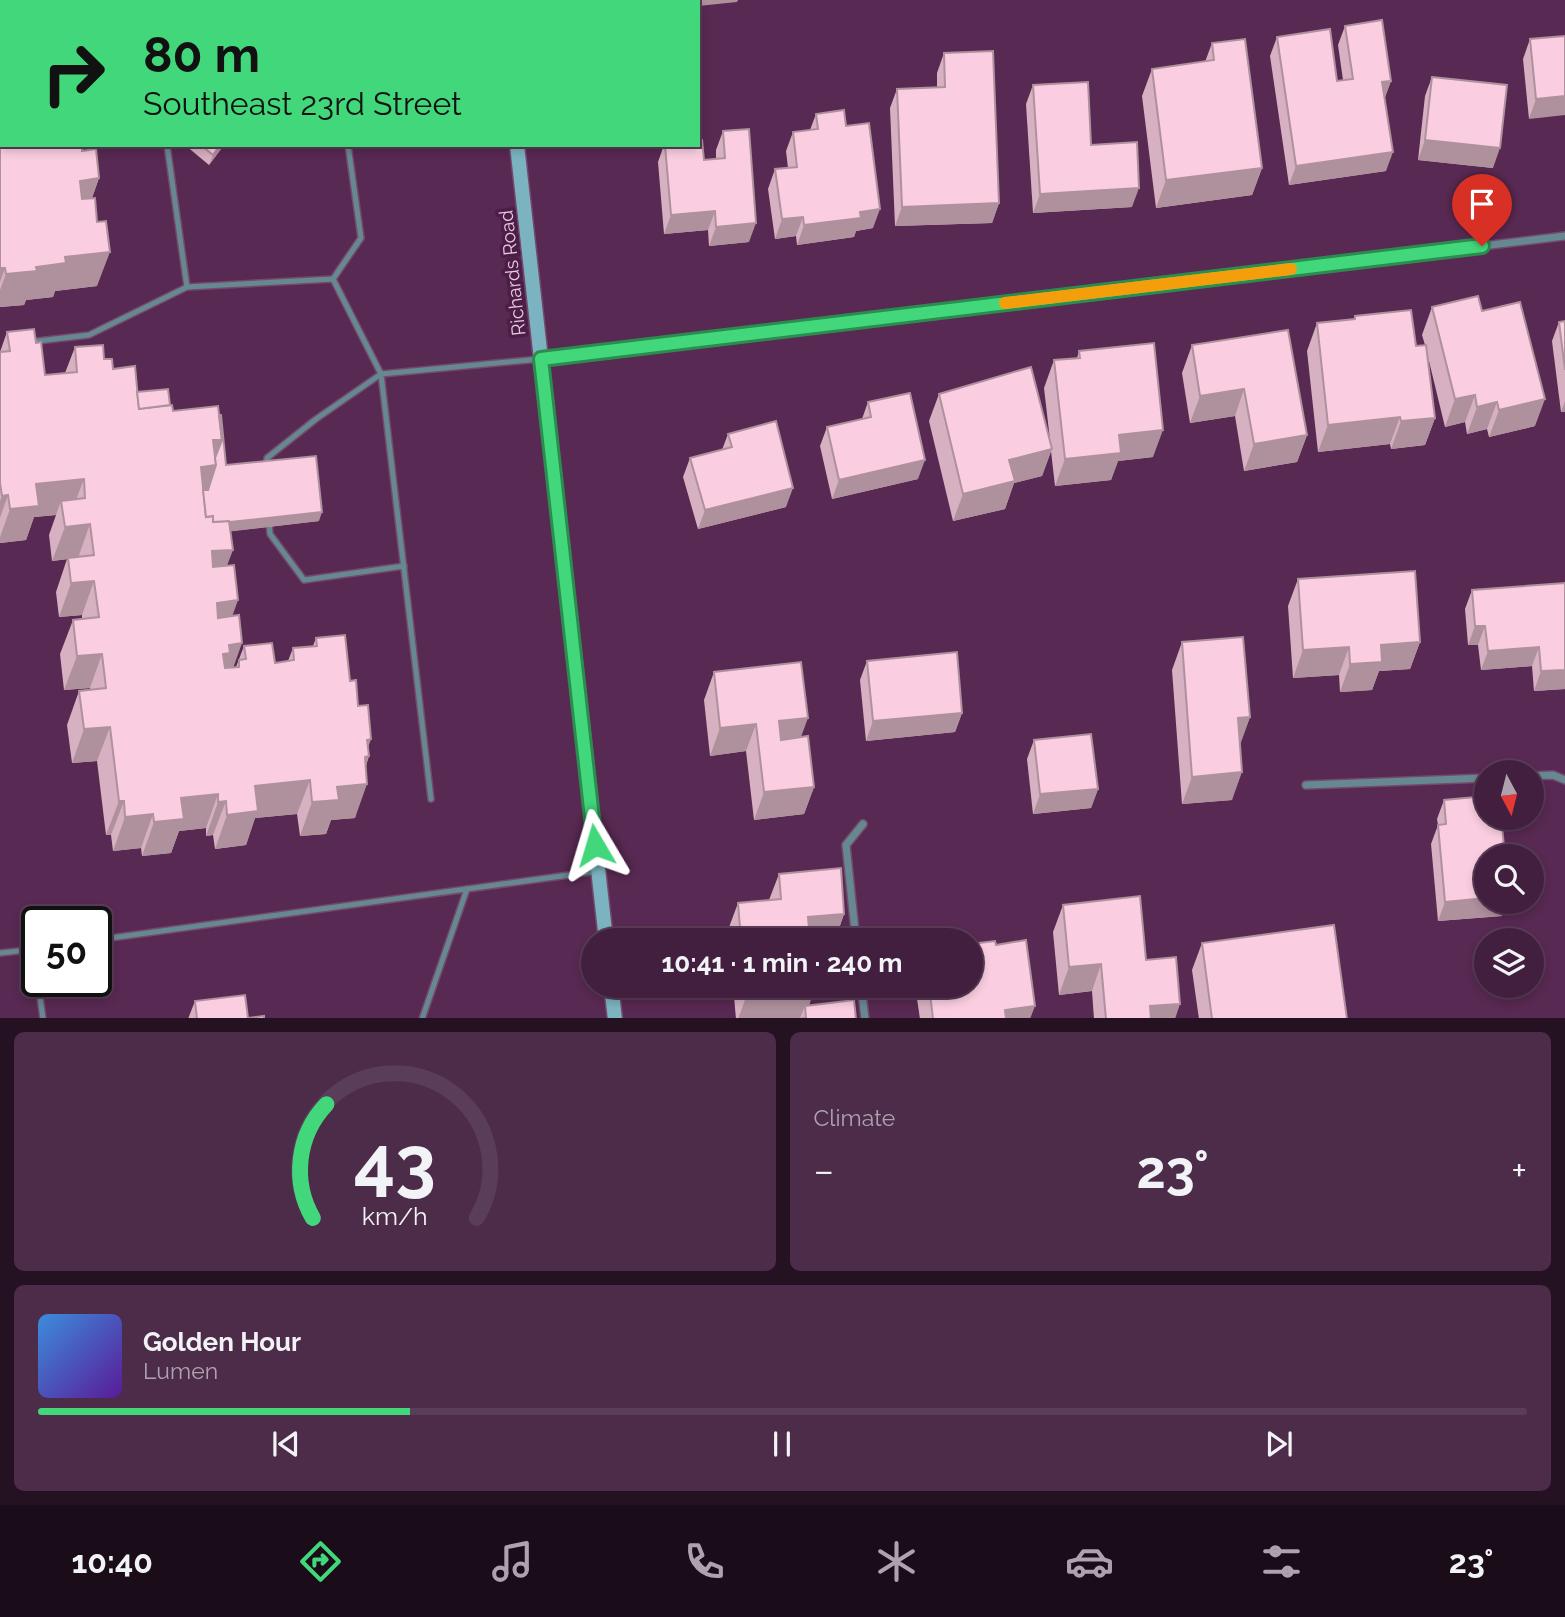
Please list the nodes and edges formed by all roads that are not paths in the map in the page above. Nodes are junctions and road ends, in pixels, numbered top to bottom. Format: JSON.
{"nodes":[{"id":1,"x":167,"y":147,"type":"edge"},
{"id":2,"x":348,"y":147,"type":"edge"},
{"id":3,"x":517,"y":147,"type":"edge"},
{"id":4,"x":1565,"y":236,"type":"edge"},
{"id":5,"x":333,"y":279,"type":"junction"},
{"id":6,"x":187,"y":287,"type":"junction"},
{"id":7,"x":25,"y":342,"type":"edge"},
{"id":8,"x":541,"y":359,"type":"junction"},
{"id":9,"x":380,"y":374,"type":"junction"},
{"id":10,"x":267,"y":471,"type":"edge"},
{"id":11,"x":269,"y":509,"type":"edge"},
{"id":12,"x":404,"y":566,"type":"junction"},
{"id":13,"x":1544,"y":775,"type":"edge"},
{"id":14,"x":1474,"y":778,"type":"edge"},
{"id":15,"x":1565,"y":780,"type":"edge"},
{"id":16,"x":1306,"y":785,"type":"dead end"},
{"id":17,"x":431,"y":799,"type":"dead end"},
{"id":18,"x":863,"y":824,"type":"dead end"},
{"id":19,"x":598,"y":871,"type":"junction"},
{"id":20,"x":467,"y":889,"type":"junction"},
{"id":21,"x":605,"y":928,"type":"edge"},
{"id":22,"x":855,"y":928,"type":"edge"},
{"id":23,"x":112,"y":938,"type":"edge"},
{"id":24,"x":21,"y":951,"type":"edge"},
{"id":25,"x":0,"y":953,"type":"edge"},
{"id":26,"x":40,"y":997,"type":"edge"},
{"id":27,"x":613,"y":998,"type":"edge"},
{"id":28,"x":863,"y":998,"type":"edge"},
{"id":29,"x":43,"y":1018,"type":"edge"},
{"id":30,"x":422,"y":1018,"type":"edge"},
{"id":31,"x":615,"y":1018,"type":"edge"},
{"id":32,"x":865,"y":1018,"type":"edge"}],
"edges":[{"from":1,"to":6,"type":"lane"},
{"from":2,"to":5,"type":"lane"},
{"from":3,"to":8,"type":"main road","name":"Richards Road"},
{"from":4,"to":8,"type":"street"},
{"from":5,"to":6,"type":"lane"},
{"from":5,"to":9,"type":"lane"},
{"from":6,"to":7,"type":"lane"},
{"from":8,"to":9,"type":"lane"},
{"from":8,"to":19,"type":"main road","name":"Richards Road"},
{"from":9,"to":10,"type":"lane"},
{"from":9,"to":12,"type":"lane"},
{"from":11,"to":12,"type":"lane"},
{"from":12,"to":17,"type":"lane"},
{"from":13,"to":15,"type":"street"},
{"from":14,"to":16,"type":"street"},
{"from":18,"to":22,"type":"street"},
{"from":19,"to":20,"type":"lane"},
{"from":19,"to":21,"type":"main road","name":"Richards Road"},
{"from":20,"to":23,"type":"lane"},
{"from":20,"to":30,"type":"lane"},
{"from":24,"to":25,"type":"lane"},
{"from":26,"to":29,"type":"lane"},
{"from":27,"to":31,"type":"main road"},
{"from":28,"to":32,"type":"street"}]}
